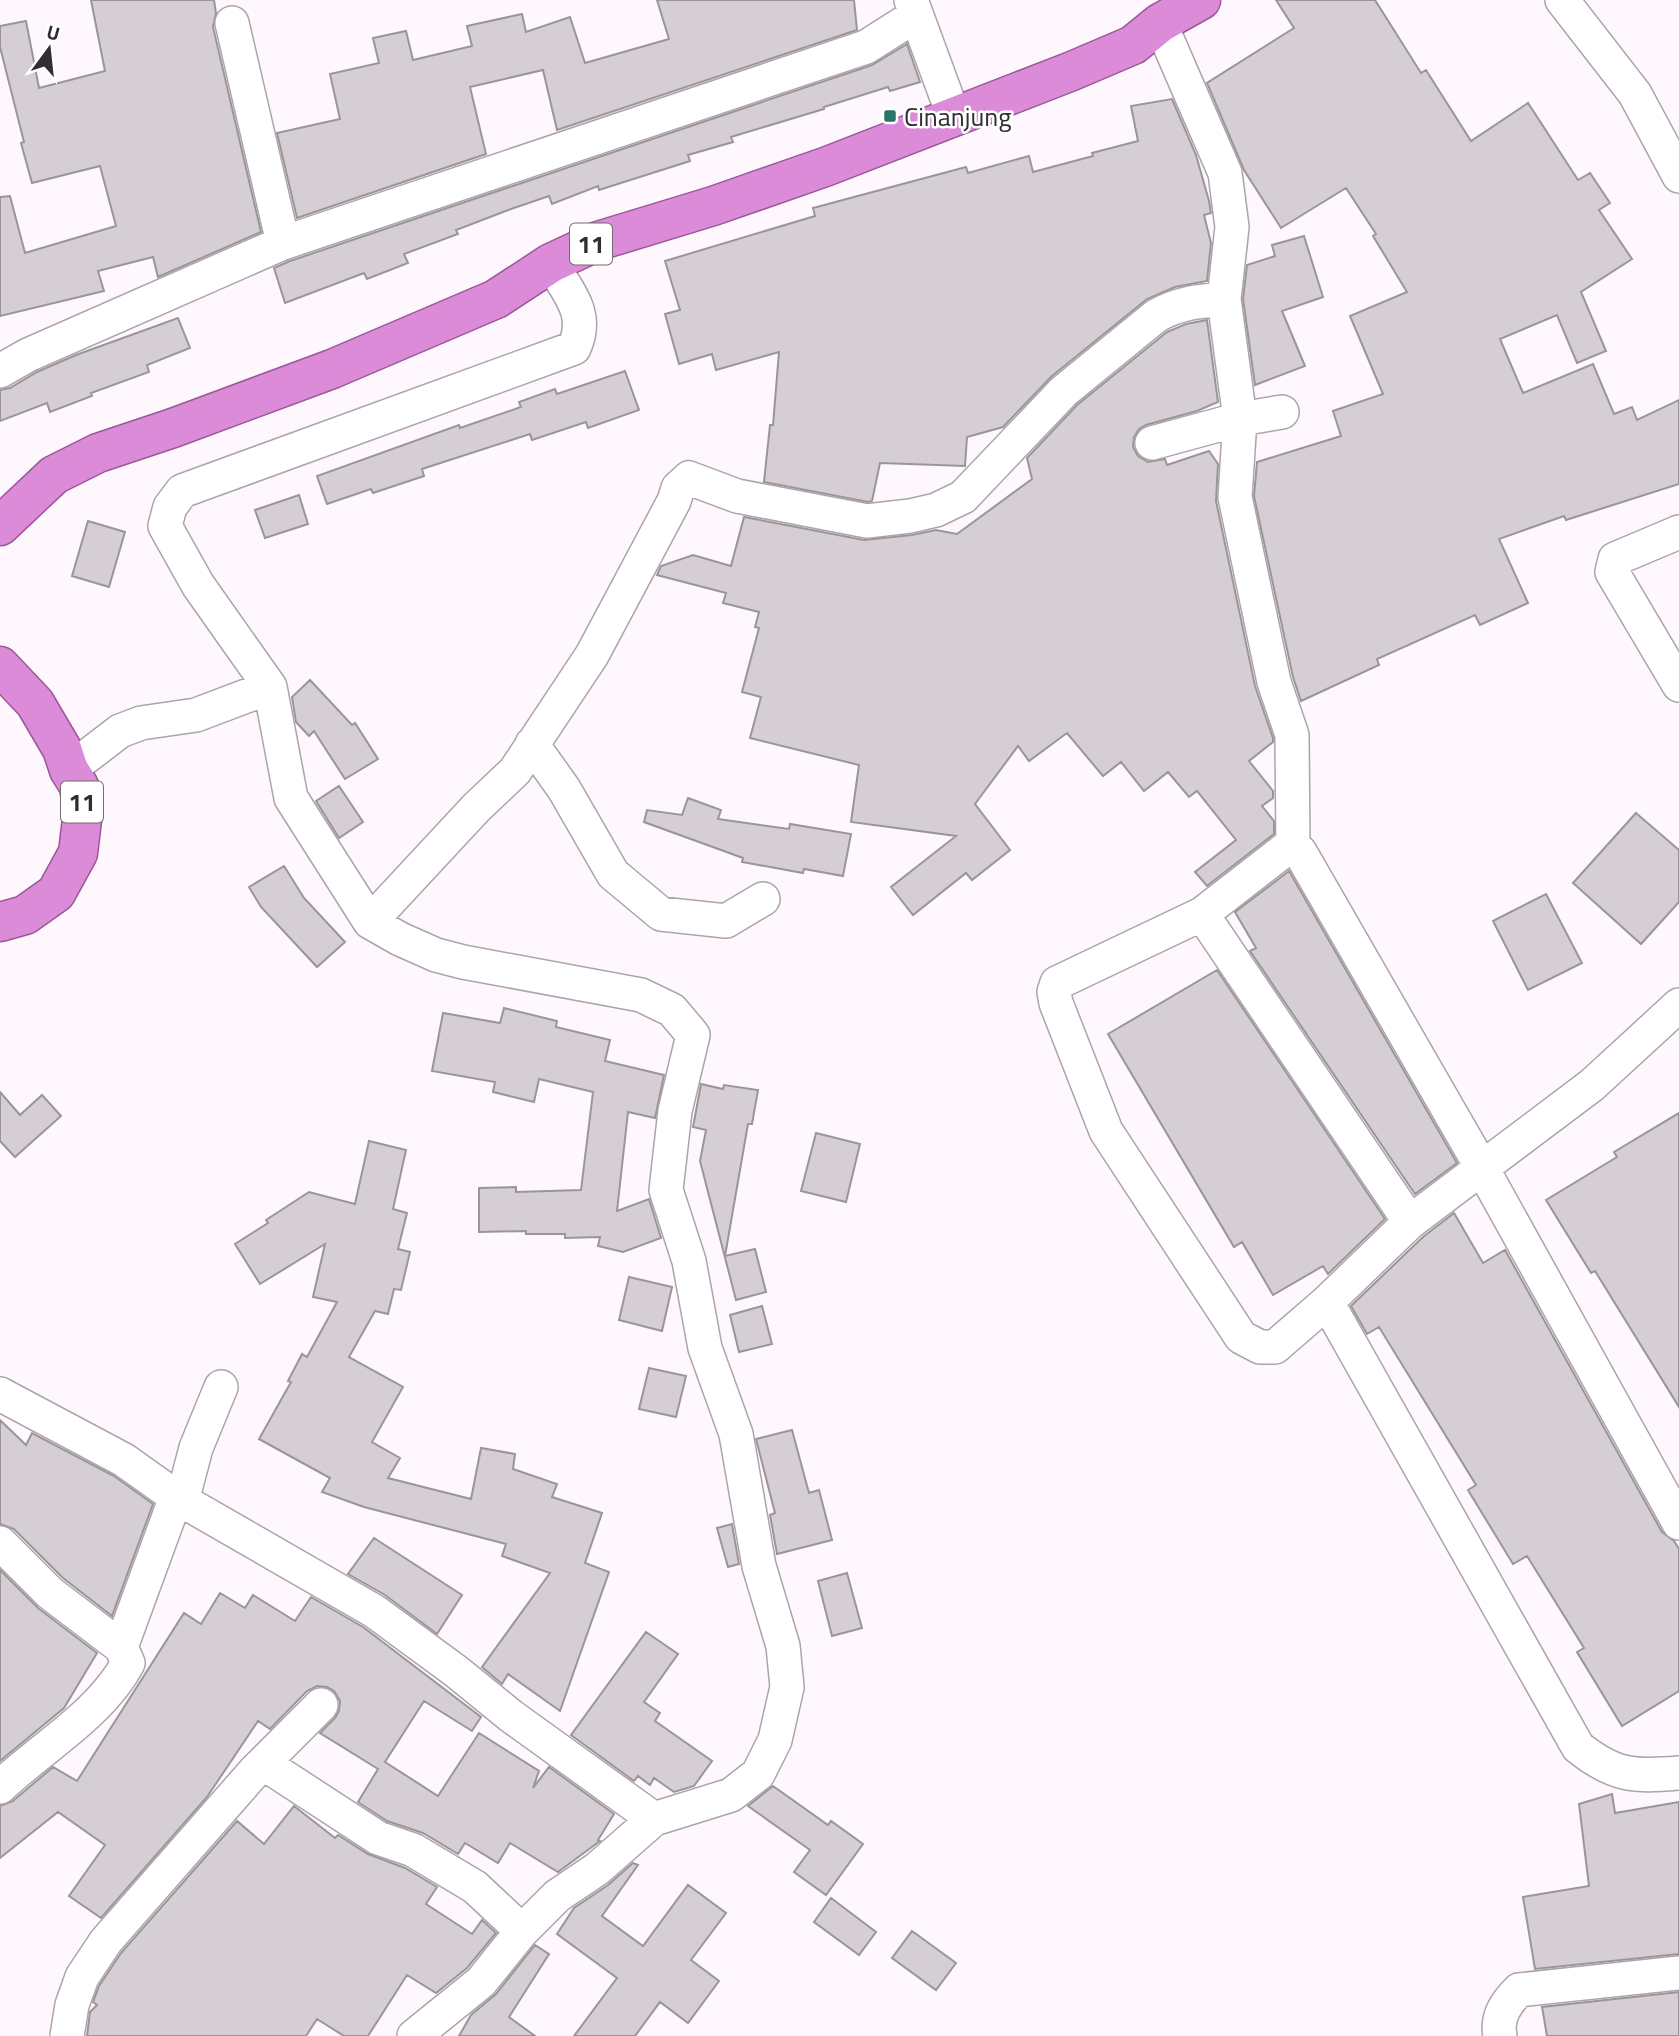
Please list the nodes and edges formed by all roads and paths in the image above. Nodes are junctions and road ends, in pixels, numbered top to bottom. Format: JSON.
{"nodes":[{"id":1,"x":1201,"y":0,"type":"edge"},
{"id":2,"x":1562,"y":0,"type":"edge"},
{"id":3,"x":913,"y":8,"type":"edge"},
{"id":4,"x":232,"y":23,"type":"dead end"},
{"id":5,"x":1160,"y":23,"type":"junction"},
{"id":6,"x":954,"y":117,"type":"junction"},
{"id":7,"x":1679,"y":176,"type":"edge"},
{"id":8,"x":283,"y":243,"type":"junction"},
{"id":9,"x":551,"y":263,"type":"junction"},
{"id":10,"x":1224,"y":299,"type":"junction"},
{"id":11,"x":0,"y":371,"type":"edge"},
{"id":12,"x":1282,"y":412,"type":"dead end"},
{"id":13,"x":1240,"y":419,"type":"junction"},
{"id":14,"x":1152,"y":443,"type":"dead end"},
{"id":15,"x":0,"y":526,"type":"edge"},
{"id":16,"x":1679,"y":532,"type":"edge"},
{"id":17,"x":0,"y":666,"type":"edge"},
{"id":18,"x":1679,"y":685,"type":"edge"},
{"id":19,"x":270,"y":687,"type":"junction"},
{"id":20,"x":532,"y":744,"type":"junction"},
{"id":21,"x":69,"y":770,"type":"junction"},
{"id":22,"x":1293,"y":848,"type":"junction"},
{"id":23,"x":763,"y":899,"type":"dead end"},
{"id":24,"x":1202,"y":914,"type":"junction"},
{"id":25,"x":0,"y":922,"type":"edge"},
{"id":26,"x":370,"y":922,"type":"junction"},
{"id":27,"x":1679,"y":1005,"type":"edge"},
{"id":28,"x":1482,"y":1168,"type":"junction"},
{"id":29,"x":1410,"y":1222,"type":"junction"},
{"id":30,"x":1327,"y":1302,"type":"junction"},
{"id":31,"x":221,"y":1387,"type":"dead end"},
{"id":32,"x":0,"y":1394,"type":"edge"},
{"id":33,"x":179,"y":1499,"type":"junction"},
{"id":34,"x":1679,"y":1523,"type":"edge"},
{"id":35,"x":0,"y":1543,"type":"edge"},
{"id":36,"x":121,"y":1647,"type":"junction"},
{"id":37,"x":321,"y":1704,"type":"dead end"},
{"id":38,"x":263,"y":1763,"type":"junction"},
{"id":39,"x":1679,"y":1773,"type":"edge"},
{"id":40,"x":0,"y":1787,"type":"edge"},
{"id":41,"x":654,"y":1819,"type":"junction"},
{"id":42,"x":522,"y":1931,"type":"junction"},
{"id":43,"x":1679,"y":1973,"type":"edge"},
{"id":44,"x":67,"y":2036,"type":"edge"},
{"id":45,"x":414,"y":2036,"type":"edge"},
{"id":46,"x":1500,"y":2036,"type":"edge"}],
"edges":[{"from":1,"to":5,"type":"highway","number":"11"},
{"from":2,"to":7,"type":"street"},
{"from":3,"to":6,"type":"street"},
{"from":3,"to":8,"type":"street"},
{"from":4,"to":8,"type":"street"},
{"from":5,"to":6,"type":"highway","number":"11"},
{"from":5,"to":10,"type":"street"},
{"from":6,"to":9,"type":"highway","number":"11"},
{"from":8,"to":11,"type":"street"},
{"from":9,"to":15,"type":"highway","number":"11"},
{"from":9,"to":19,"type":"street"},
{"from":10,"to":13,"type":"street"},
{"from":10,"to":20,"type":"street"},
{"from":12,"to":13,"type":"street"},
{"from":13,"to":14,"type":"street"},
{"from":13,"to":22,"type":"street"},
{"from":16,"to":18,"type":"street"},
{"from":17,"to":21,"type":"highway","number":"11"},
{"from":19,"to":21,"type":"street"},
{"from":19,"to":26,"type":"street"},
{"from":20,"to":23,"type":"street"},
{"from":20,"to":26,"type":"street"},
{"from":21,"to":25,"type":"highway","number":"11"},
{"from":22,"to":24,"type":"street"},
{"from":22,"to":28,"type":"street"},
{"from":24,"to":29,"type":"street"},
{"from":24,"to":30,"type":"street"},
{"from":26,"to":41,"type":"street"},
{"from":27,"to":28,"type":"street"},
{"from":28,"to":29,"type":"street"},
{"from":28,"to":34,"type":"street"},
{"from":29,"to":30,"type":"street"},
{"from":30,"to":39,"type":"street"},
{"from":31,"to":33,"type":"street"},
{"from":32,"to":33,"type":"street"},
{"from":33,"to":36,"type":"street"},
{"from":33,"to":41,"type":"street"},
{"from":35,"to":36,"type":"street"},
{"from":36,"to":40,"type":"street"},
{"from":37,"to":38,"type":"street"},
{"from":38,"to":42,"type":"street"},
{"from":38,"to":44,"type":"street"},
{"from":41,"to":42,"type":"street"},
{"from":42,"to":45,"type":"street"},
{"from":43,"to":46,"type":"street"}]}
